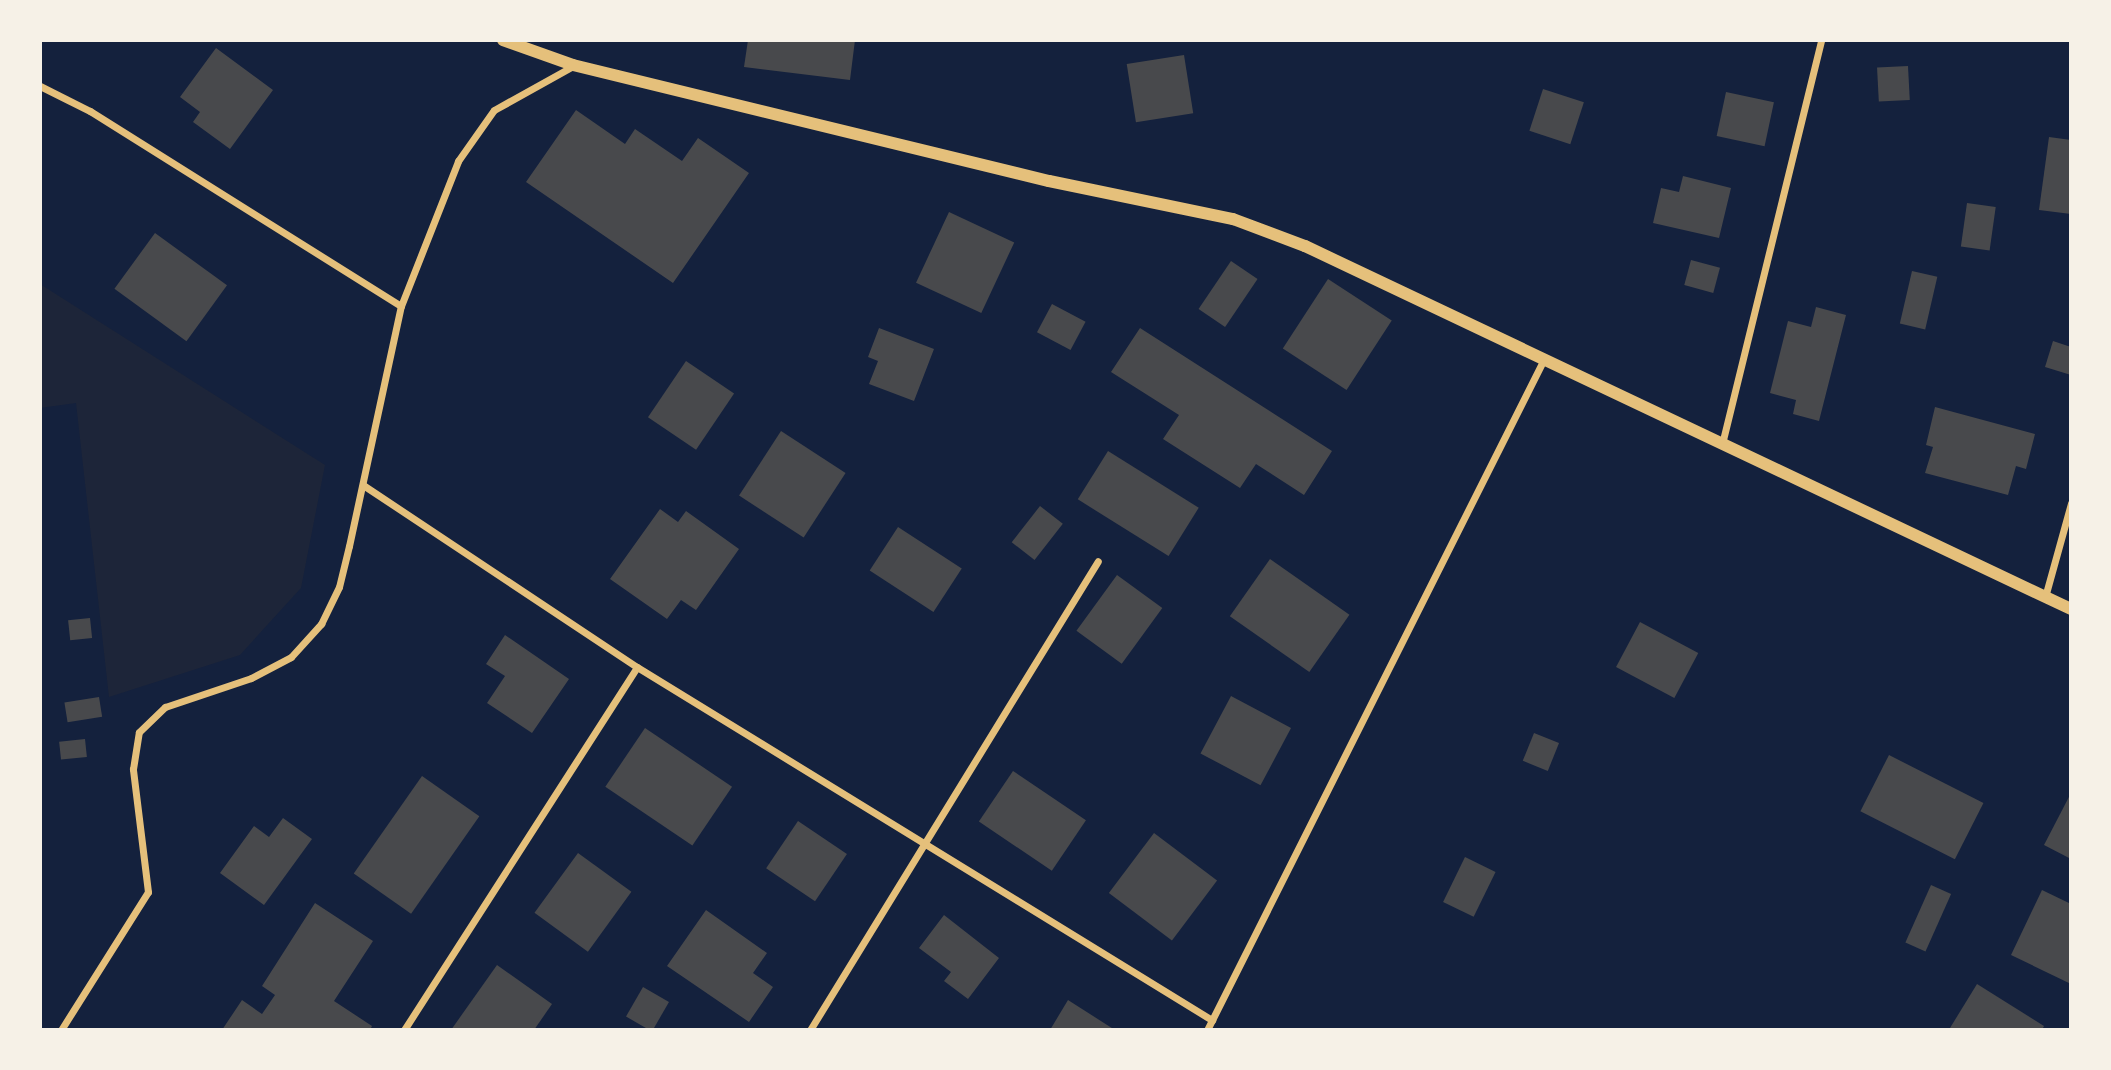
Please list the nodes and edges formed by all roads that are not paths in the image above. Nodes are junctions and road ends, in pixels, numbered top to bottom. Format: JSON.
{"nodes":[{"id":1,"x":503,"y":40,"type":"edge"},
{"id":2,"x":1821,"y":40,"type":"edge"},
{"id":3,"x":573,"y":65,"type":"junction"},
{"id":4,"x":40,"y":86,"type":"edge"},
{"id":5,"x":401,"y":306,"type":"junction"},
{"id":6,"x":1543,"y":361,"type":"junction"},
{"id":7,"x":1721,"y":445,"type":"junction"},
{"id":8,"x":363,"y":485,"type":"junction"},
{"id":9,"x":2071,"y":503,"type":"edge"},
{"id":10,"x":1098,"y":561,"type":"dead end"},
{"id":11,"x":2045,"y":597,"type":"junction"},
{"id":12,"x":2071,"y":609,"type":"edge"},
{"id":13,"x":637,"y":667,"type":"junction"},
{"id":14,"x":925,"y":846,"type":"junction"},
{"id":15,"x":1212,"y":1020,"type":"junction"},
{"id":16,"x":61,"y":1030,"type":"edge"},
{"id":17,"x":404,"y":1030,"type":"edge"},
{"id":18,"x":810,"y":1030,"type":"edge"},
{"id":19,"x":1207,"y":1030,"type":"edge"}],
"edges":[{"from":1,"to":3,"type":"street"},
{"from":2,"to":7,"type":"street"},
{"from":3,"to":5,"type":"street"},
{"from":3,"to":6,"type":"street"},
{"from":4,"to":5,"type":"street"},
{"from":5,"to":8,"type":"street"},
{"from":6,"to":7,"type":"street"},
{"from":6,"to":15,"type":"street"},
{"from":7,"to":11,"type":"street"},
{"from":8,"to":13,"type":"street"},
{"from":8,"to":16,"type":"street"},
{"from":9,"to":11,"type":"street"},
{"from":10,"to":14,"type":"street"},
{"from":11,"to":12,"type":"street"},
{"from":13,"to":14,"type":"street"},
{"from":13,"to":17,"type":"street"},
{"from":14,"to":15,"type":"street"},
{"from":14,"to":18,"type":"street"},
{"from":15,"to":19,"type":"street"}]}
